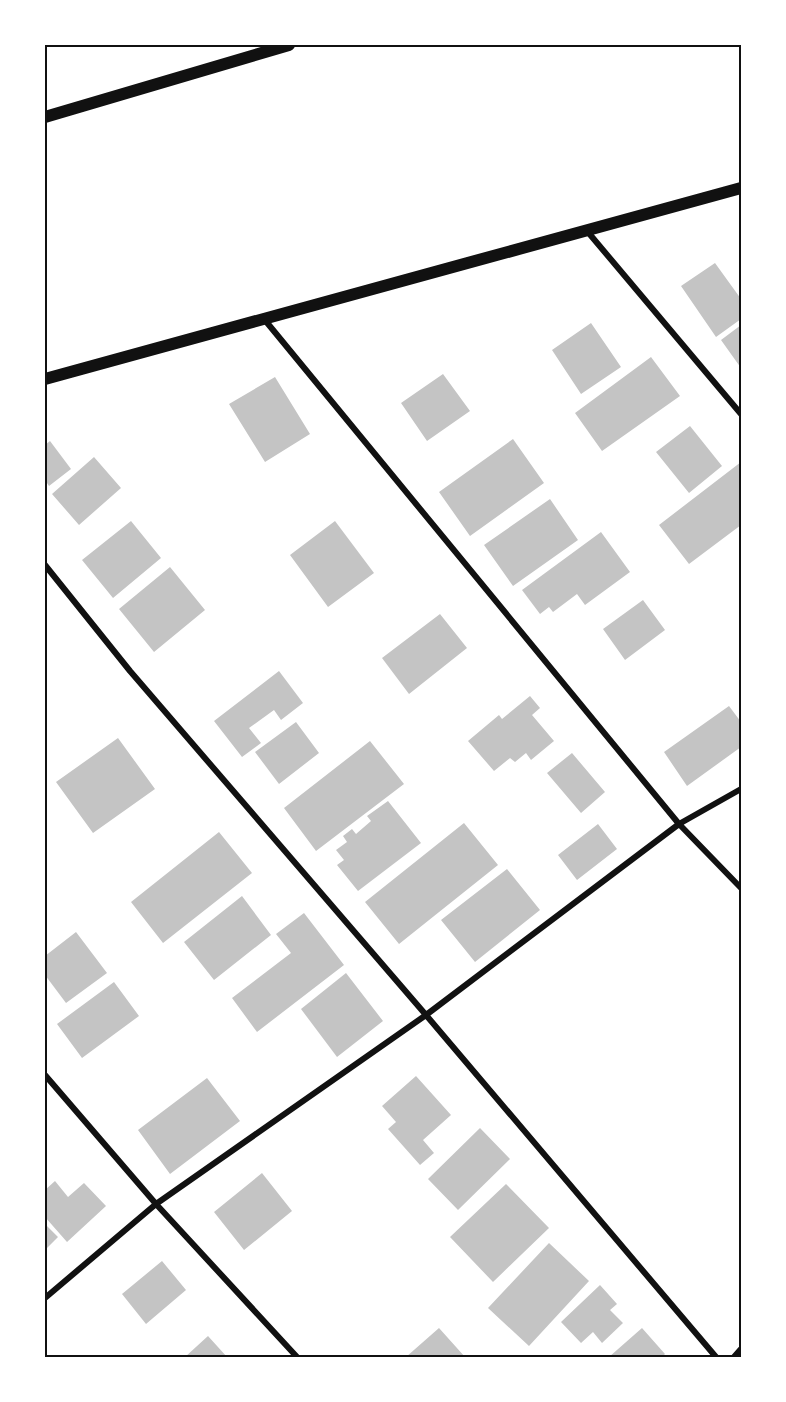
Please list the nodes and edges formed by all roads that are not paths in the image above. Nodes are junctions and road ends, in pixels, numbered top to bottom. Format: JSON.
{"nodes":[{"id":1,"x":288,"y":45,"type":"edge"},
{"id":2,"x":45,"y":117,"type":"edge"},
{"id":3,"x":741,"y":188,"type":"edge"},
{"id":4,"x":587,"y":230,"type":"junction"},
{"id":5,"x":264,"y":319,"type":"junction"},
{"id":6,"x":45,"y":379,"type":"edge"},
{"id":7,"x":741,"y":414,"type":"edge"},
{"id":8,"x":45,"y":565,"type":"edge"},
{"id":9,"x":741,"y":789,"type":"edge"},
{"id":10,"x":678,"y":824,"type":"junction"},
{"id":11,"x":741,"y":888,"type":"edge"},
{"id":12,"x":426,"y":1015,"type":"junction"},
{"id":13,"x":45,"y":1075,"type":"edge"},
{"id":14,"x":156,"y":1204,"type":"junction"},
{"id":15,"x":45,"y":1298,"type":"edge"},
{"id":16,"x":741,"y":1349,"type":"edge"},
{"id":17,"x":297,"y":1357,"type":"edge"},
{"id":18,"x":716,"y":1357,"type":"edge"},
{"id":19,"x":734,"y":1357,"type":"edge"}],
"edges":[{"from":1,"to":2,"type":"main road"},
{"from":3,"to":4,"type":"main road"},
{"from":4,"to":5,"type":"main road"},
{"from":4,"to":7,"type":"street"},
{"from":5,"to":6,"type":"main road"},
{"from":5,"to":10,"type":"street"},
{"from":8,"to":12,"type":"street"},
{"from":9,"to":10,"type":"street"},
{"from":10,"to":11,"type":"street"},
{"from":10,"to":12,"type":"street"},
{"from":12,"to":14,"type":"street"},
{"from":12,"to":18,"type":"street"},
{"from":13,"to":14,"type":"street"},
{"from":14,"to":15,"type":"street"},
{"from":14,"to":17,"type":"street"},
{"from":16,"to":19,"type":"street"}]}
